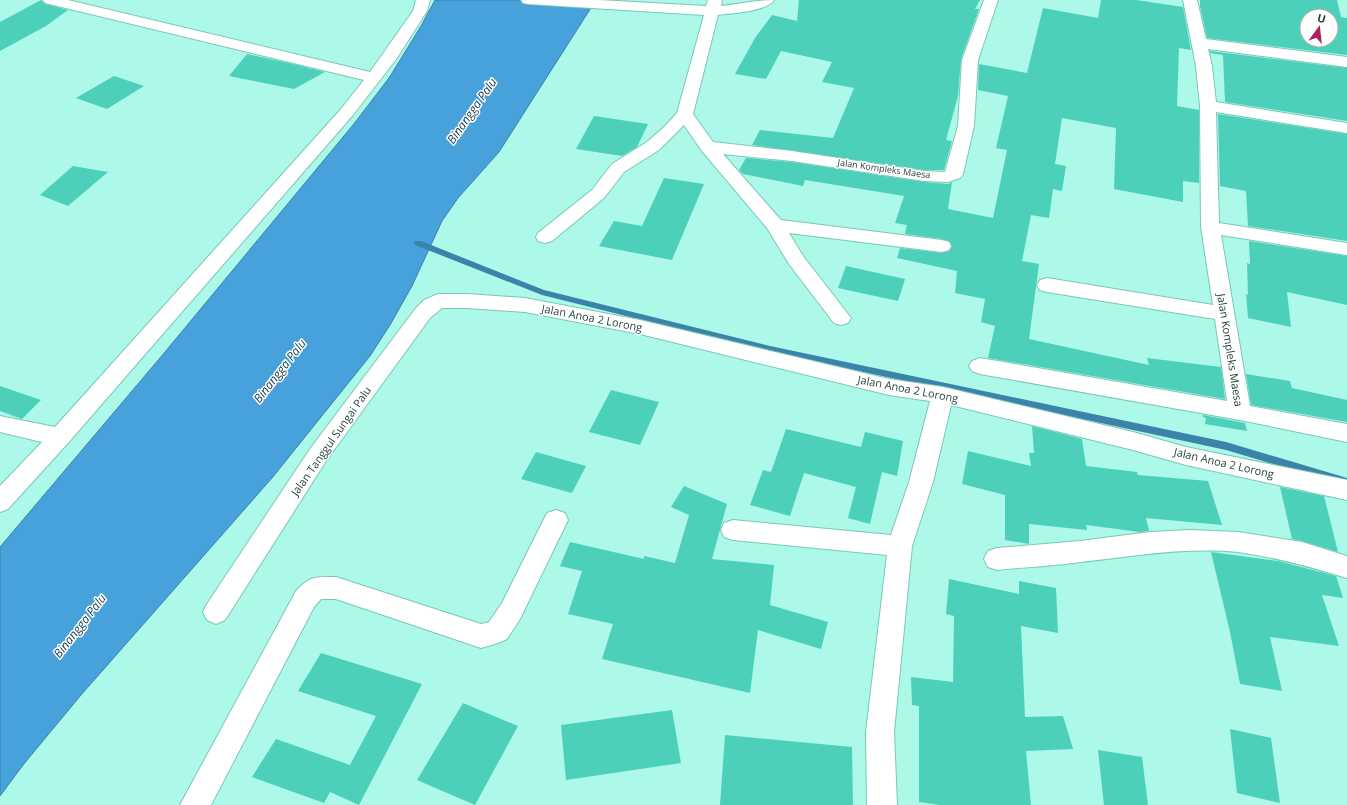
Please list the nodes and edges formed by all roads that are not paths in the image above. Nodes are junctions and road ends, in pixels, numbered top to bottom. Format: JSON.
{"nodes":[{"id":1,"x":50,"y":0,"type":"edge"},
{"id":2,"x":423,"y":0,"type":"edge"},
{"id":3,"x":528,"y":0,"type":"edge"},
{"id":4,"x":767,"y":0,"type":"edge"},
{"id":5,"x":991,"y":0,"type":"edge"},
{"id":6,"x":1190,"y":0,"type":"edge"},
{"id":7,"x":624,"y":3,"type":"edge"},
{"id":8,"x":714,"y":6,"type":"edge"},
{"id":9,"x":1199,"y":43,"type":"junction"},
{"id":10,"x":1347,"y":62,"type":"edge"},
{"id":11,"x":374,"y":78,"type":"junction"},
{"id":12,"x":1208,"y":106,"type":"junction"},
{"id":13,"x":687,"y":107,"type":"junction"},
{"id":14,"x":1347,"y":128,"type":"edge"},
{"id":15,"x":708,"y":147,"type":"junction"},
{"id":16,"x":775,"y":226,"type":"junction"},
{"id":17,"x":1210,"y":227,"type":"junction"},
{"id":18,"x":545,"y":237,"type":"dead end"},
{"id":19,"x":942,"y":246,"type":"dead end"},
{"id":20,"x":1347,"y":249,"type":"edge"},
{"id":21,"x":1047,"y":285,"type":"dead end"},
{"id":22,"x":468,"y":301,"type":"joint"},
{"id":23,"x":1224,"y":314,"type":"junction"},
{"id":24,"x":841,"y":318,"type":"dead end"},
{"id":25,"x":980,"y":366,"type":"dead end"},
{"id":26,"x":943,"y":394,"type":"junction"},
{"id":27,"x":1240,"y":412,"type":"junction"},
{"id":28,"x":0,"y":424,"type":"edge"},
{"id":29,"x":1347,"y":433,"type":"edge"},
{"id":30,"x":60,"y":437,"type":"junction"},
{"id":31,"x":1347,"y":490,"type":"edge"},
{"id":32,"x":0,"y":502,"type":"edge"},
{"id":33,"x":556,"y":520,"type":"dead end"},
{"id":34,"x":733,"y":530,"type":"dead end"},
{"id":35,"x":900,"y":546,"type":"junction"},
{"id":36,"x":997,"y":559,"type":"dead end"},
{"id":37,"x":1347,"y":567,"type":"edge"},
{"id":38,"x":216,"y":612,"type":"dead end"},
{"id":39,"x":195,"y":805,"type":"edge"},
{"id":40,"x":882,"y":805,"type":"edge"}],
"edges":[{"from":1,"to":11,"type":"street"},
{"from":2,"to":11,"type":"street"},
{"from":3,"to":7,"type":"street"},
{"from":4,"to":8,"type":"street"},
{"from":5,"to":15,"type":"street","name":"Jalan Kompleks Maesa"},
{"from":6,"to":9,"type":"street","name":"Jalan Kompleks Maesa"},
{"from":7,"to":8,"type":"street"},
{"from":8,"to":13,"type":"street"},
{"from":9,"to":10,"type":"street"},
{"from":9,"to":12,"type":"street","name":"Jalan Kompleks Maesa"},
{"from":11,"to":30,"type":"street"},
{"from":12,"to":14,"type":"street"},
{"from":12,"to":17,"type":"street","name":"Jalan Kompleks Maesa"},
{"from":13,"to":15,"type":"street"},
{"from":13,"to":18,"type":"street"},
{"from":15,"to":16,"type":"street"},
{"from":16,"to":19,"type":"street"},
{"from":16,"to":24,"type":"street"},
{"from":17,"to":20,"type":"street"},
{"from":17,"to":23,"type":"street","name":"Jalan Kompleks Maesa"},
{"from":21,"to":23,"type":"street"},
{"from":22,"to":26,"type":"street","name":"Jalan Anoa 2 Lorong"},
{"from":22,"to":38,"type":"street","name":"Jalan Tanggul Sungai Palu"},
{"from":23,"to":27,"type":"street","name":"Jalan Kompleks Maesa"},
{"from":25,"to":27,"type":"street"},
{"from":26,"to":31,"type":"street","name":"Jalan Anoa 2 Lorong"},
{"from":26,"to":35,"type":"street"},
{"from":27,"to":29,"type":"street","name":"Jalan Kompleks Maesa"},
{"from":28,"to":30,"type":"street"},
{"from":30,"to":32,"type":"street"},
{"from":33,"to":39,"type":"street"},
{"from":34,"to":35,"type":"street"},
{"from":35,"to":40,"type":"street"},
{"from":36,"to":37,"type":"street"}]}
